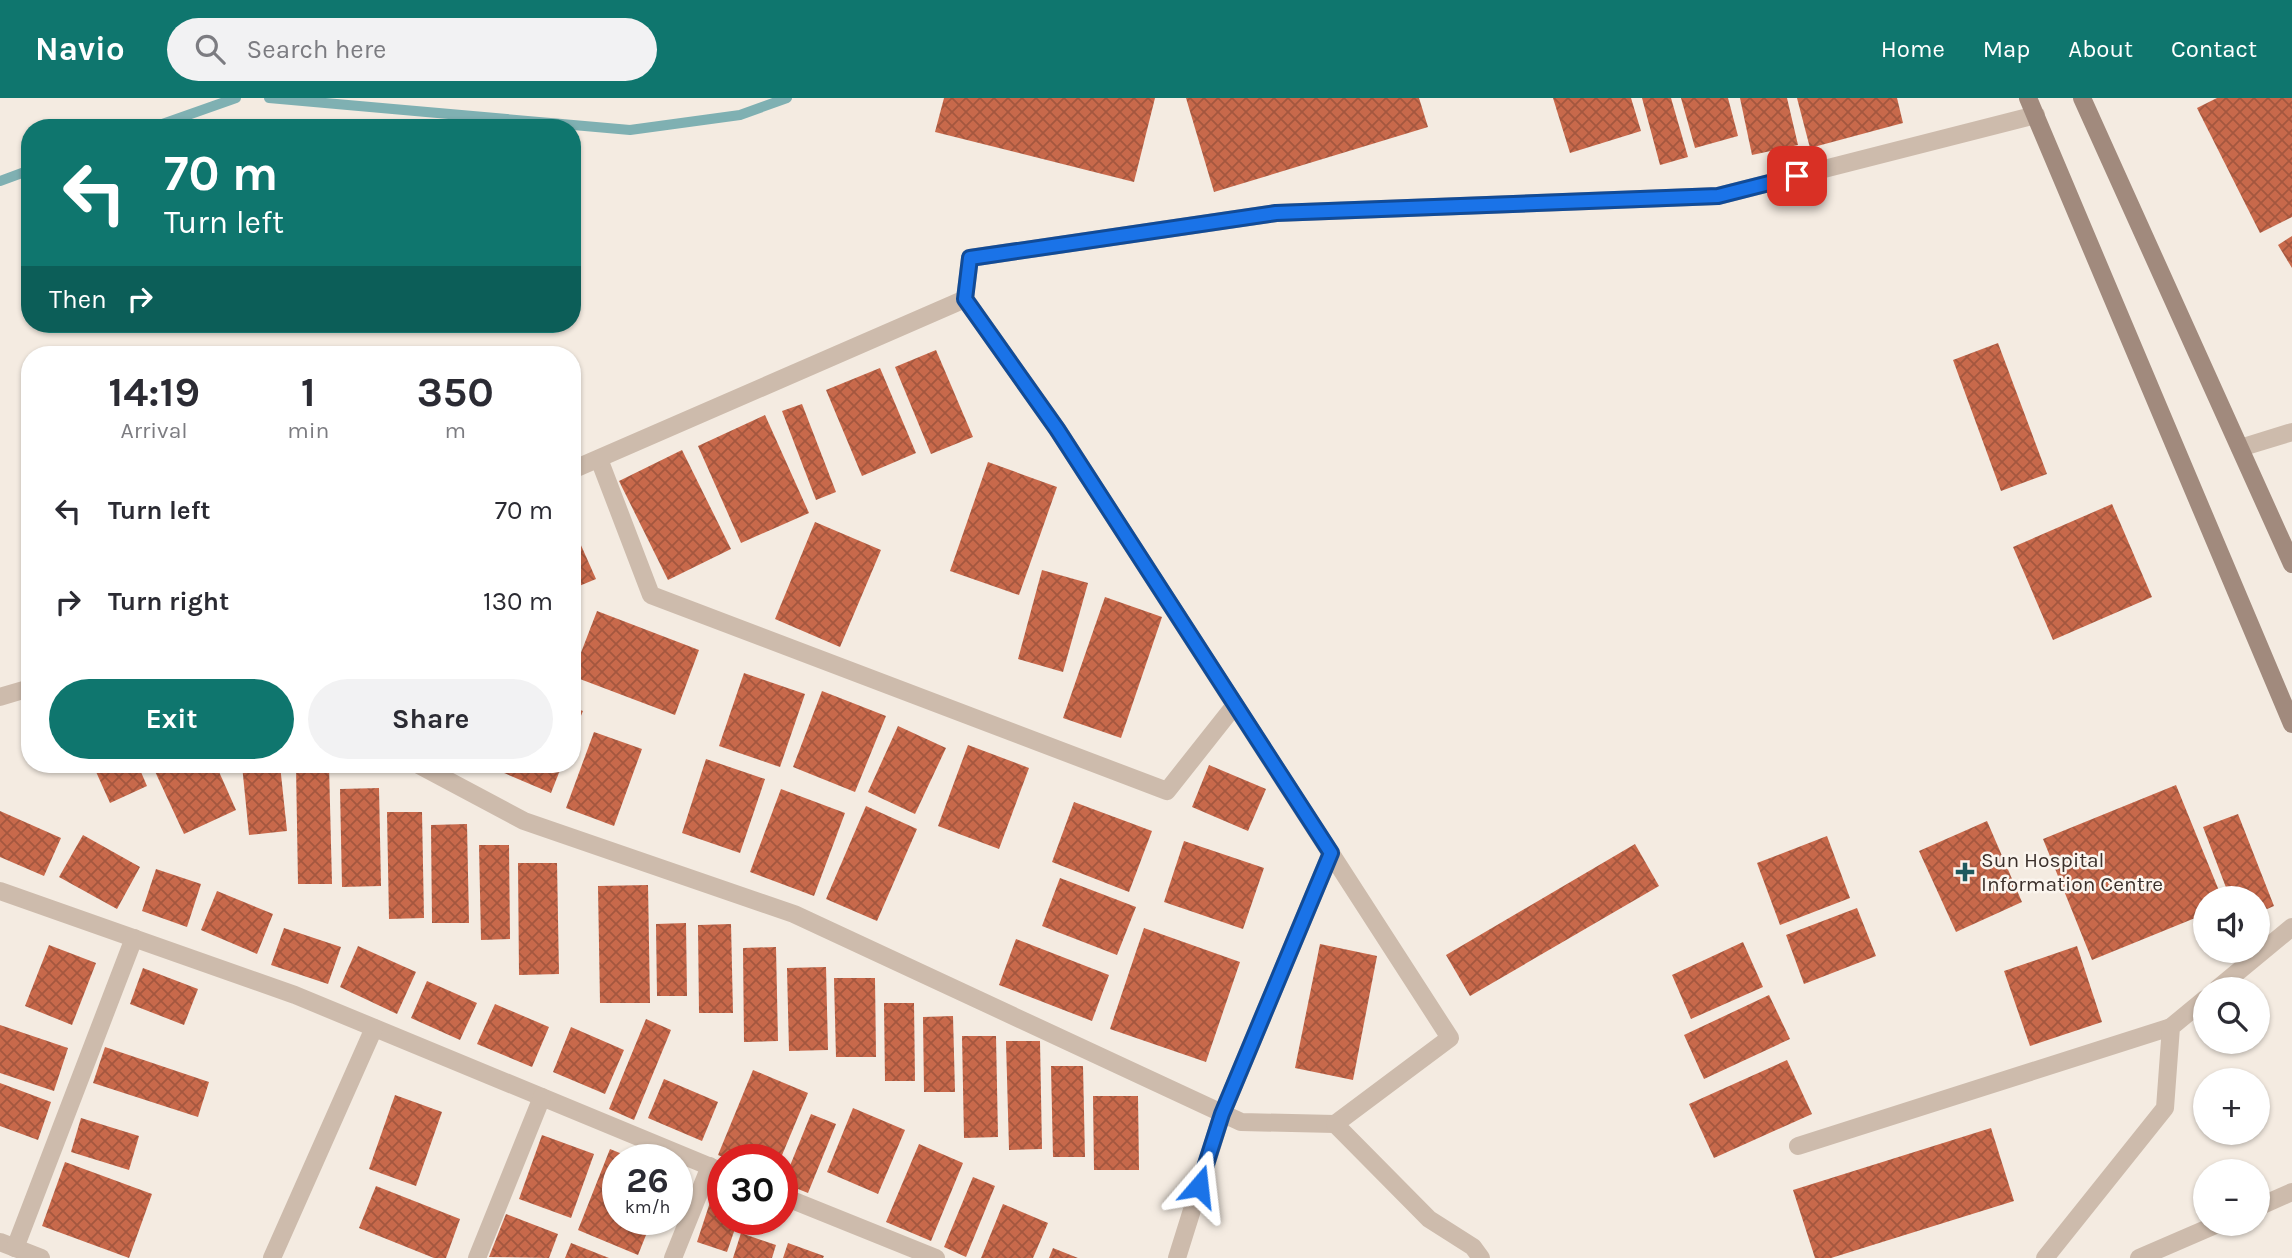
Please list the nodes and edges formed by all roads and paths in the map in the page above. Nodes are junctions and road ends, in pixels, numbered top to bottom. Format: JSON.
{"nodes":[{"id":1,"x":2028,"y":98,"type":"edge"},
{"id":2,"x":2082,"y":98,"type":"edge"},
{"id":3,"x":2036,"y":116,"type":"junction"},
{"id":4,"x":965,"y":299,"type":"junction"},
{"id":5,"x":2292,"y":432,"type":"edge"},
{"id":6,"x":2240,"y":448,"type":"junction"},
{"id":7,"x":599,"y":459,"type":"junction"},
{"id":8,"x":581,"y":466,"type":"edge"},
{"id":9,"x":2292,"y":564,"type":"edge"},
{"id":10,"x":21,"y":691,"type":"edge"},
{"id":11,"x":0,"y":697,"type":"edge"},
{"id":12,"x":1235,"y":705,"type":"junction"},
{"id":13,"x":2292,"y":724,"type":"edge"},
{"id":14,"x":434,"y":773,"type":"edge"},
{"id":15,"x":1331,"y":853,"type":"junction"},
{"id":16,"x":0,"y":891,"type":"edge"},
{"id":17,"x":2292,"y":927,"type":"edge"},
{"id":18,"x":134,"y":938,"type":"junction"},
{"id":19,"x":2232,"y":977,"type":"edge"},
{"id":20,"x":2193,"y":1009,"type":"edge"},
{"id":21,"x":2171,"y":1027,"type":"junction"},
{"id":22,"x":374,"y":1028,"type":"junction"},
{"id":23,"x":542,"y":1097,"type":"junction"},
{"id":24,"x":1222,"y":1114,"type":"junction"},
{"id":25,"x":1335,"y":1124,"type":"junction"},
{"id":26,"x":1798,"y":1146,"type":"dead end"},
{"id":27,"x":707,"y":1165,"type":"edge"},
{"id":28,"x":707,"y":1188,"type":"edge"},
{"id":29,"x":2292,"y":1192,"type":"edge"},
{"id":30,"x":798,"y":1202,"type":"edge"},
{"id":31,"x":2270,"y":1202,"type":"edge"},
{"id":32,"x":2196,"y":1236,"type":"edge"},
{"id":33,"x":8,"y":1245,"type":"edge"},
{"id":34,"x":2165,"y":1253,"type":"edge"},
{"id":35,"x":41,"y":1258,"type":"edge"},
{"id":36,"x":272,"y":1258,"type":"edge"},
{"id":37,"x":477,"y":1258,"type":"edge"},
{"id":38,"x":673,"y":1258,"type":"edge"},
{"id":39,"x":936,"y":1258,"type":"edge"},
{"id":40,"x":1177,"y":1258,"type":"edge"},
{"id":41,"x":1481,"y":1258,"type":"edge"},
{"id":42,"x":2045,"y":1258,"type":"edge"},
{"id":43,"x":2139,"y":1258,"type":"edge"}],
"edges":[{"from":1,"to":3,"type":"street"},
{"from":2,"to":6,"type":"street"},
{"from":3,"to":4,"type":"street"},
{"from":3,"to":13,"type":"street"},
{"from":4,"to":7,"type":"street"},
{"from":4,"to":12,"type":"street"},
{"from":5,"to":6,"type":"street"},
{"from":6,"to":9,"type":"street"},
{"from":7,"to":8,"type":"street"},
{"from":7,"to":12,"type":"street"},
{"from":10,"to":11,"type":"street"},
{"from":12,"to":15,"type":"street"},
{"from":14,"to":24,"type":"street"},
{"from":15,"to":24,"type":"street"},
{"from":15,"to":25,"type":"street"},
{"from":16,"to":18,"type":"street"},
{"from":17,"to":19,"type":"street"},
{"from":18,"to":22,"type":"street"},
{"from":18,"to":33,"type":"street"},
{"from":20,"to":21,"type":"street"},
{"from":21,"to":26,"type":"street"},
{"from":21,"to":42,"type":"street"},
{"from":22,"to":23,"type":"street"},
{"from":22,"to":36,"type":"street"},
{"from":23,"to":27,"type":"street"},
{"from":23,"to":37,"type":"street"},
{"from":24,"to":25,"type":"street"},
{"from":24,"to":40,"type":"street"},
{"from":25,"to":41,"type":"street"},
{"from":28,"to":38,"type":"street"},
{"from":29,"to":31,"type":"street"},
{"from":30,"to":39,"type":"street"},
{"from":32,"to":34,"type":"street"},
{"from":33,"to":35,"type":"street"},
{"from":34,"to":43,"type":"street"}]}
